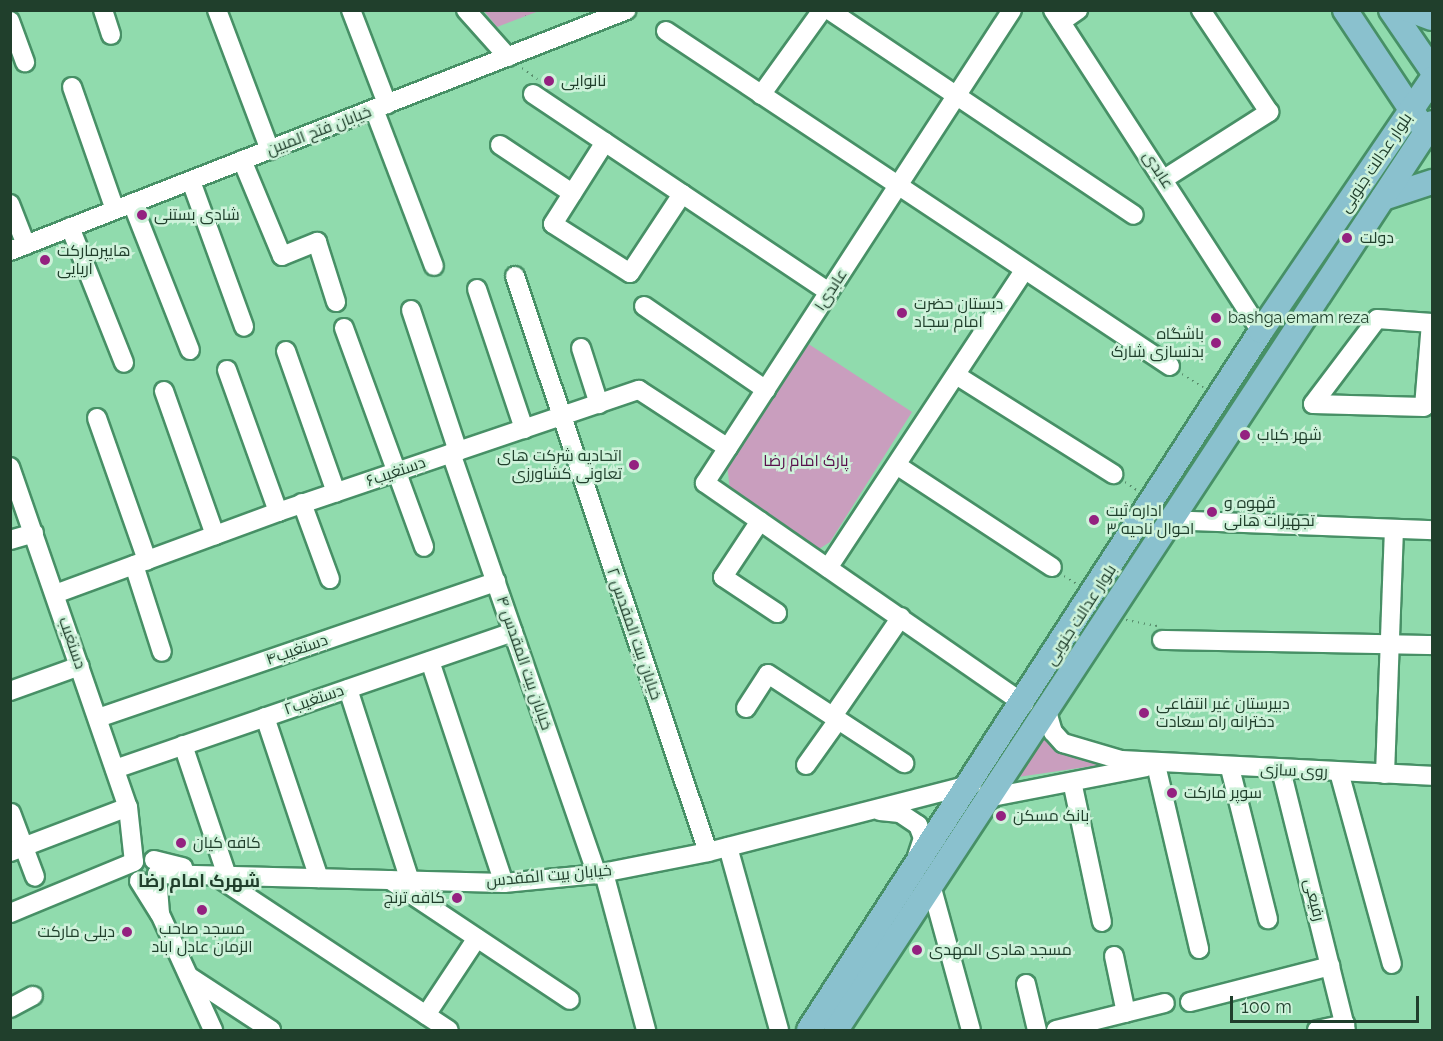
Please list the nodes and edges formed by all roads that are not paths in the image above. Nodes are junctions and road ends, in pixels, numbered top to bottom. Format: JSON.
{"nodes":[{"id":1,"x":103,"y":10,"type":"edge"},
{"id":2,"x":217,"y":10,"type":"edge"},
{"id":3,"x":351,"y":10,"type":"edge"},
{"id":4,"x":466,"y":10,"type":"edge"},
{"id":5,"x":822,"y":10,"type":"edge"},
{"id":6,"x":829,"y":10,"type":"edge"},
{"id":7,"x":1012,"y":10,"type":"edge"},
{"id":8,"x":1078,"y":10,"type":"edge"},
{"id":9,"x":1201,"y":10,"type":"edge"},
{"id":10,"x":1377,"y":10,"type":"edge"},
{"id":11,"x":1391,"y":10,"type":"edge"},
{"id":12,"x":1410,"y":10,"type":"edge"},
{"id":13,"x":626,"y":11,"type":"edge"},
{"id":14,"x":1346,"y":12,"type":"edge"},
{"id":15,"x":1057,"y":16,"type":"edge"},
{"id":16,"x":1432,"y":18,"type":"edge"},
{"id":17,"x":10,"y":21,"type":"edge"},
{"id":18,"x":666,"y":31,"type":"dead end"},
{"id":19,"x":111,"y":35,"type":"dead end"},
{"id":20,"x":508,"y":57,"type":"junction"},
{"id":21,"x":25,"y":62,"type":"dead end"},
{"id":22,"x":1432,"y":70,"type":"edge"},
{"id":23,"x":1432,"y":79,"type":"edge"},
{"id":24,"x":72,"y":87,"type":"dead end"},
{"id":25,"x":533,"y":94,"type":"road end"},
{"id":26,"x":761,"y":95,"type":"junction"},
{"id":27,"x":957,"y":96,"type":"junction"},
{"id":28,"x":380,"y":107,"type":"junction"},
{"id":29,"x":1411,"y":111,"type":"junction"},
{"id":30,"x":1431,"y":132,"type":"edge"},
{"id":31,"x":605,"y":142,"type":"junction"},
{"id":32,"x":500,"y":145,"type":"dead end"},
{"id":33,"x":270,"y":150,"type":"junction"},
{"id":34,"x":242,"y":160,"type":"junction"},
{"id":35,"x":1164,"y":179,"type":"junction"},
{"id":36,"x":190,"y":181,"type":"junction"},
{"id":37,"x":1432,"y":182,"type":"edge"},
{"id":38,"x":898,"y":186,"type":"junction"},
{"id":39,"x":572,"y":193,"type":"junction"},
{"id":40,"x":682,"y":194,"type":"junction"},
{"id":41,"x":1383,"y":198,"type":"junction"},
{"id":42,"x":10,"y":204,"type":"edge"},
{"id":43,"x":123,"y":207,"type":"junction"},
{"id":44,"x":1134,"y":215,"type":"dead end"},
{"id":45,"x":70,"y":227,"type":"junction"},
{"id":46,"x":18,"y":248,"type":"edge"},
{"id":47,"x":434,"y":266,"type":"dead end"},
{"id":48,"x":1024,"y":271,"type":"junction"},
{"id":49,"x":515,"y":276,"type":"dead end"},
{"id":50,"x":477,"y":289,"type":"dead end"},
{"id":51,"x":829,"y":292,"type":"junction"},
{"id":52,"x":336,"y":302,"type":"dead end"},
{"id":53,"x":644,"y":306,"type":"dead end"},
{"id":54,"x":411,"y":310,"type":"dead end"},
{"id":55,"x":1432,"y":323,"type":"edge"},
{"id":56,"x":244,"y":327,"type":"dead end"},
{"id":57,"x":344,"y":328,"type":"dead end"},
{"id":58,"x":1261,"y":331,"type":"junction"},
{"id":59,"x":581,"y":348,"type":"dead end"},
{"id":60,"x":190,"y":350,"type":"dead end"},
{"id":61,"x":286,"y":351,"type":"dead end"},
{"id":62,"x":124,"y":363,"type":"dead end"},
{"id":63,"x":1170,"y":366,"type":"road end"},
{"id":64,"x":227,"y":370,"type":"dead end"},
{"id":65,"x":956,"y":375,"type":"junction"},
{"id":66,"x":766,"y":390,"type":"junction"},
{"id":67,"x":164,"y":392,"type":"dead end"},
{"id":68,"x":598,"y":404,"type":"junction"},
{"id":69,"x":561,"y":417,"type":"junction"},
{"id":70,"x":97,"y":418,"type":"dead end"},
{"id":71,"x":524,"y":429,"type":"junction"},
{"id":72,"x":728,"y":448,"type":"junction"},
{"id":73,"x":454,"y":452,"type":"junction"},
{"id":74,"x":898,"y":466,"type":"junction"},
{"id":75,"x":10,"y":467,"type":"edge"},
{"id":76,"x":398,"y":471,"type":"junction"},
{"id":77,"x":1113,"y":474,"type":"road end"},
{"id":78,"x":336,"y":492,"type":"junction"},
{"id":79,"x":302,"y":503,"type":"junction"},
{"id":80,"x":1161,"y":511,"type":"junction"},
{"id":81,"x":278,"y":512,"type":"junction"},
{"id":82,"x":760,"y":521,"type":"junction"},
{"id":83,"x":1394,"y":529,"type":"junction"},
{"id":84,"x":1432,"y":530,"type":"edge"},
{"id":85,"x":34,"y":533,"type":"junction"},
{"id":86,"x":215,"y":535,"type":"junction"},
{"id":87,"x":10,"y":540,"type":"edge"},
{"id":88,"x":424,"y":547,"type":"dead end"},
{"id":89,"x":140,"y":562,"type":"junction"},
{"id":90,"x":1052,"y":567,"type":"road end"},
{"id":91,"x":828,"y":568,"type":"junction"},
{"id":92,"x":330,"y":579,"type":"dead end"},
{"id":93,"x":496,"y":582,"type":"junction"},
{"id":94,"x":55,"y":594,"type":"junction"},
{"id":95,"x":777,"y":613,"type":"dead end"},
{"id":96,"x":901,"y":617,"type":"junction"},
{"id":97,"x":513,"y":632,"type":"junction"},
{"id":98,"x":1162,"y":640,"type":"road end"},
{"id":99,"x":1391,"y":644,"type":"junction"},
{"id":100,"x":1432,"y":645,"type":"edge"},
{"id":101,"x":162,"y":652,"type":"dead end"},
{"id":102,"x":429,"y":661,"type":"junction"},
{"id":103,"x":80,"y":666,"type":"junction"},
{"id":104,"x":348,"y":689,"type":"junction"},
{"id":105,"x":10,"y":691,"type":"edge"},
{"id":106,"x":1035,"y":706,"type":"junction"},
{"id":107,"x":746,"y":708,"type":"dead end"},
{"id":108,"x":265,"y":717,"type":"junction"},
{"id":109,"x":98,"y":718,"type":"junction"},
{"id":110,"x":836,"y":718,"type":"junction"},
{"id":111,"x":183,"y":745,"type":"junction"},
{"id":112,"x":904,"y":763,"type":"dead end"},
{"id":113,"x":806,"y":765,"type":"dead end"},
{"id":114,"x":1156,"y":765,"type":"junction"},
{"id":115,"x":1230,"y":768,"type":"junction"},
{"id":116,"x":115,"y":769,"type":"junction"},
{"id":117,"x":1281,"y":770,"type":"junction"},
{"id":118,"x":1339,"y":772,"type":"junction"},
{"id":119,"x":1385,"y":774,"type":"junction"},
{"id":120,"x":1432,"y":778,"type":"edge"},
{"id":121,"x":1073,"y":786,"type":"junction"},
{"id":122,"x":980,"y":791,"type":"junction"},
{"id":123,"x":875,"y":810,"type":"junction"},
{"id":124,"x":11,"y":813,"type":"edge"},
{"id":125,"x":130,"y":813,"type":"junction"},
{"id":126,"x":728,"y":847,"type":"junction"},
{"id":127,"x":17,"y":849,"type":"edge"},
{"id":128,"x":708,"y":852,"type":"junction"},
{"id":129,"x":144,"y":868,"type":"junction"},
{"id":130,"x":600,"y":873,"type":"junction"},
{"id":131,"x":222,"y":876,"type":"junction"},
{"id":132,"x":35,"y":877,"type":"dead end"},
{"id":133,"x":319,"y":878,"type":"junction"},
{"id":134,"x":922,"y":878,"type":"junction"},
{"id":135,"x":390,"y":880,"type":"junction"},
{"id":136,"x":410,"y":881,"type":"junction"},
{"id":137,"x":504,"y":883,"type":"junction"},
{"id":138,"x":10,"y":912,"type":"edge"},
{"id":139,"x":1268,"y":919,"type":"dead end"},
{"id":140,"x":1102,"y":922,"type":"dead end"},
{"id":141,"x":477,"y":938,"type":"junction"},
{"id":142,"x":876,"y":949,"type":"junction"},
{"id":143,"x":1199,"y":949,"type":"dead end"},
{"id":144,"x":1114,"y":956,"type":"dead end"},
{"id":145,"x":1392,"y":964,"type":"dead end"},
{"id":146,"x":1330,"y":966,"type":"junction"},
{"id":147,"x":190,"y":977,"type":"junction"},
{"id":148,"x":1026,"y":984,"type":"dead end"},
{"id":149,"x":33,"y":996,"type":"dead end"},
{"id":150,"x":570,"y":1000,"type":"dead end"},
{"id":151,"x":1190,"y":1002,"type":"dead end"},
{"id":152,"x":1165,"y":1004,"type":"dead end"},
{"id":153,"x":10,"y":1008,"type":"edge"},
{"id":154,"x":1126,"y":1013,"type":"junction"},
{"id":155,"x":426,"y":1015,"type":"junction"},
{"id":156,"x":1346,"y":1027,"type":"edge"},
{"id":157,"x":213,"y":1030,"type":"edge"},
{"id":158,"x":272,"y":1030,"type":"edge"},
{"id":159,"x":449,"y":1030,"type":"edge"},
{"id":160,"x":646,"y":1030,"type":"edge"},
{"id":161,"x":779,"y":1030,"type":"edge"},
{"id":162,"x":809,"y":1030,"type":"edge"},
{"id":163,"x":836,"y":1030,"type":"edge"},
{"id":164,"x":971,"y":1030,"type":"edge"},
{"id":165,"x":1037,"y":1030,"type":"edge"},
{"id":166,"x":1056,"y":1030,"type":"edge"},
{"id":167,"x":1317,"y":1030,"type":"edge"}],
"edges":[{"from":1,"to":19,"type":"street"},
{"from":2,"to":33,"type":"street"},
{"from":3,"to":28,"type":"street"},
{"from":4,"to":20,"type":"street"},
{"from":5,"to":26,"type":"street"},
{"from":6,"to":27,"type":"street"},
{"from":7,"to":27,"type":"street","name":"۱عابدی"},
{"from":8,"to":15,"type":"street"},
{"from":9,"to":35,"type":"street"},
{"from":10,"to":14,"type":"main road"},
{"from":11,"to":22,"type":"main road"},
{"from":12,"to":16,"type":"main road"},
{"from":13,"to":20,"type":"street","name":"خیابان فتح المبین"},
{"from":14,"to":29,"type":"main road"},
{"from":15,"to":35,"type":"street","name":"عابدی"},
{"from":17,"to":21,"type":"street"},
{"from":18,"to":26,"type":"street"},
{"from":20,"to":28,"type":"street","name":"خیابان فتح المبین"},
{"from":23,"to":29,"type":"main road","name":"بلوار عدالت جنوبی"},
{"from":24,"to":43,"type":"street"},
{"from":25,"to":31,"type":"street"},
{"from":26,"to":38,"type":"street"},
{"from":27,"to":38,"type":"street","name":"۱عابدی"},
{"from":27,"to":44,"type":"street"},
{"from":28,"to":33,"type":"street","name":"خیابان فتح المبین"},
{"from":28,"to":47,"type":"street"},
{"from":29,"to":30,"type":"main road"},
{"from":29,"to":58,"type":"main road","name":"بلوار عدالت جنوبی"},
{"from":30,"to":41,"type":"main road","name":"بلوار عدالت جنوبی"},
{"from":31,"to":39,"type":"street"},
{"from":31,"to":40,"type":"street"},
{"from":32,"to":39,"type":"street"},
{"from":33,"to":34,"type":"street","name":"خیابان فتح المبین"},
{"from":34,"to":36,"type":"street","name":"خیابان فتح المبین"},
{"from":34,"to":52,"type":"street"},
{"from":35,"to":58,"type":"street","name":"عابدی"},
{"from":36,"to":43,"type":"street","name":"خیابان فتح المبین"},
{"from":36,"to":56,"type":"street"},
{"from":37,"to":41,"type":"main road"},
{"from":38,"to":48,"type":"street"},
{"from":38,"to":51,"type":"street","name":"۱عابدی"},
{"from":39,"to":40,"type":"street"},
{"from":40,"to":51,"type":"street"},
{"from":41,"to":80,"type":"main road","name":"بلوار عدالت جنوبی"},
{"from":42,"to":46,"type":"street"},
{"from":43,"to":45,"type":"street","name":"خیابان فتح المبین"},
{"from":43,"to":60,"type":"street"},
{"from":45,"to":46,"type":"street","name":"خیابان فتح المبین"},
{"from":45,"to":62,"type":"street"},
{"from":48,"to":63,"type":"street"},
{"from":48,"to":65,"type":"street"},
{"from":49,"to":69,"type":"street","name":"خیابان بیت المقدس ۲"},
{"from":50,"to":71,"type":"street"},
{"from":51,"to":66,"type":"street","name":"۱عابدی"},
{"from":53,"to":66,"type":"street"},
{"from":54,"to":73,"type":"street","name":"خیابان بیت المقدس ۴"},
{"from":55,"to":55,"type":"street"},
{"from":57,"to":76,"type":"street"},
{"from":58,"to":80,"type":"main road","name":"بلوار عدالت جنوبی"},
{"from":59,"to":68,"type":"street"},
{"from":61,"to":78,"type":"street"},
{"from":64,"to":81,"type":"street"},
{"from":65,"to":74,"type":"street"},
{"from":65,"to":77,"type":"street"},
{"from":66,"to":72,"type":"street","name":"۱عابدی"},
{"from":67,"to":86,"type":"street"},
{"from":68,"to":69,"type":"street","name":"دستغیب۶"},
{"from":68,"to":72,"type":"street","name":"دستغیب۶"},
{"from":69,"to":71,"type":"street","name":"دستغیب۶"},
{"from":69,"to":128,"type":"street","name":"خیابان بیت المقدس ۲"},
{"from":70,"to":89,"type":"street"},
{"from":71,"to":73,"type":"street","name":"دستغیب۶"},
{"from":72,"to":82,"type":"street","name":"۱عابدی"},
{"from":73,"to":76,"type":"street","name":"دستغیب۶"},
{"from":73,"to":93,"type":"street","name":"خیابان بیت المقدس ۴"},
{"from":74,"to":90,"type":"street"},
{"from":74,"to":91,"type":"street"},
{"from":75,"to":85,"type":"street","name":"دستغیب"},
{"from":76,"to":78,"type":"street","name":"دستغیب۶"},
{"from":76,"to":88,"type":"street"},
{"from":78,"to":79,"type":"street","name":"دستغیب۶"},
{"from":79,"to":81,"type":"street","name":"دستغیب۶"},
{"from":79,"to":92,"type":"street"},
{"from":80,"to":83,"type":"street"},
{"from":80,"to":106,"type":"main road","name":"بلوار عدالت جنوبی"},
{"from":81,"to":86,"type":"street","name":"دستغیب۶"},
{"from":82,"to":91,"type":"street"},
{"from":82,"to":95,"type":"street"},
{"from":83,"to":84,"type":"street"},
{"from":83,"to":99,"type":"street"},
{"from":85,"to":87,"type":"street"},
{"from":85,"to":94,"type":"street","name":"دستغیب"},
{"from":86,"to":89,"type":"street","name":"دستغیب۶"},
{"from":89,"to":94,"type":"street","name":"دستغیب۶"},
{"from":89,"to":101,"type":"street"},
{"from":91,"to":96,"type":"street"},
{"from":93,"to":97,"type":"street","name":"خیابان بیت المقدس ۴"},
{"from":93,"to":109,"type":"street","name":"دستغیب۴"},
{"from":94,"to":103,"type":"street","name":"دستغیب"},
{"from":96,"to":106,"type":"street"},
{"from":96,"to":110,"type":"street"},
{"from":97,"to":102,"type":"street","name":"۲دستغیب"},
{"from":97,"to":130,"type":"street","name":"خیابان بیت المقدس ۴"},
{"from":98,"to":99,"type":"street"},
{"from":99,"to":100,"type":"street"},
{"from":99,"to":119,"type":"street"},
{"from":102,"to":104,"type":"street","name":"۲دستغیب"},
{"from":102,"to":137,"type":"street"},
{"from":103,"to":105,"type":"street"},
{"from":103,"to":109,"type":"street","name":"دستغیب"},
{"from":104,"to":108,"type":"street","name":"۲دستغیب"},
{"from":104,"to":136,"type":"street"},
{"from":106,"to":114,"type":"street"},
{"from":106,"to":122,"type":"main road","name":"بلوار عدالت جنوبی"},
{"from":107,"to":110,"type":"street"},
{"from":108,"to":111,"type":"street","name":"۲دستغیب"},
{"from":108,"to":133,"type":"street"},
{"from":109,"to":116,"type":"street","name":"دستغیب"},
{"from":110,"to":112,"type":"street"},
{"from":110,"to":113,"type":"street"},
{"from":111,"to":116,"type":"street","name":"۲دستغیب"},
{"from":111,"to":131,"type":"street"},
{"from":114,"to":115,"type":"street","name":"روی سازی"},
{"from":114,"to":121,"type":"street","name":"خیابان بیت المقدس"},
{"from":114,"to":143,"type":"street"},
{"from":115,"to":117,"type":"street","name":"روی سازی"},
{"from":115,"to":139,"type":"street"},
{"from":116,"to":125,"type":"street","name":"دستغیب"},
{"from":117,"to":118,"type":"street","name":"روی سازی"},
{"from":117,"to":146,"type":"street","name":"رفیعی"},
{"from":118,"to":119,"type":"street","name":"روی سازی"},
{"from":118,"to":145,"type":"street"},
{"from":119,"to":120,"type":"street","name":"روی سازی"},
{"from":121,"to":122,"type":"street","name":"خیابان بیت المقدس"},
{"from":121,"to":140,"type":"street"},
{"from":122,"to":123,"type":"street","name":"خیابان بیت المقدس"},
{"from":122,"to":134,"type":"main road","name":"بلوار عدالت جنوبی"},
{"from":123,"to":126,"type":"street","name":"خیابان بیت المقدس"},
{"from":123,"to":134,"type":"street"},
{"from":124,"to":127,"type":"street"},
{"from":125,"to":127,"type":"street"},
{"from":125,"to":129,"type":"street","name":"دستغیب"},
{"from":126,"to":128,"type":"street","name":"خیابان بیت المقدس"},
{"from":126,"to":161,"type":"street"},
{"from":127,"to":132,"type":"street"},
{"from":128,"to":130,"type":"street","name":"خیابان بیت المقدس"},
{"from":129,"to":131,"type":"street","name":"خیابان بیت المقدس"},
{"from":129,"to":138,"type":"street"},
{"from":129,"to":147,"type":"street","name":"دستغیب"},
{"from":130,"to":137,"type":"street","name":"خیابان بیت المقدس"},
{"from":130,"to":160,"type":"street","name":"خیابان بیت المقدس ۴"},
{"from":131,"to":133,"type":"street","name":"خیابان بیت المقدس"},
{"from":131,"to":155,"type":"street"},
{"from":133,"to":135,"type":"street","name":"خیابان بیت المقدس"},
{"from":134,"to":142,"type":"main road","name":"بلوار عدالت جنوبی"},
{"from":134,"to":164,"type":"street"},
{"from":135,"to":136,"type":"street","name":"خیابان بیت المقدس"},
{"from":135,"to":141,"type":"street"},
{"from":136,"to":137,"type":"street","name":"خیابان بیت المقدس"},
{"from":141,"to":150,"type":"street"},
{"from":141,"to":155,"type":"street"},
{"from":142,"to":162,"type":"main road","name":"بلوار عدالت جنوبی"},
{"from":142,"to":163,"type":"main road","name":"بلوار عدالت جنوبی"},
{"from":144,"to":154,"type":"street"},
{"from":146,"to":151,"type":"street"},
{"from":146,"to":156,"type":"street","name":"رفیعی"},
{"from":147,"to":157,"type":"street"},
{"from":147,"to":158,"type":"street"},
{"from":148,"to":165,"type":"street"},
{"from":149,"to":153,"type":"street"},
{"from":152,"to":154,"type":"street"},
{"from":154,"to":166,"type":"street"},
{"from":155,"to":159,"type":"street"},
{"from":156,"to":167,"type":"street"}]}
